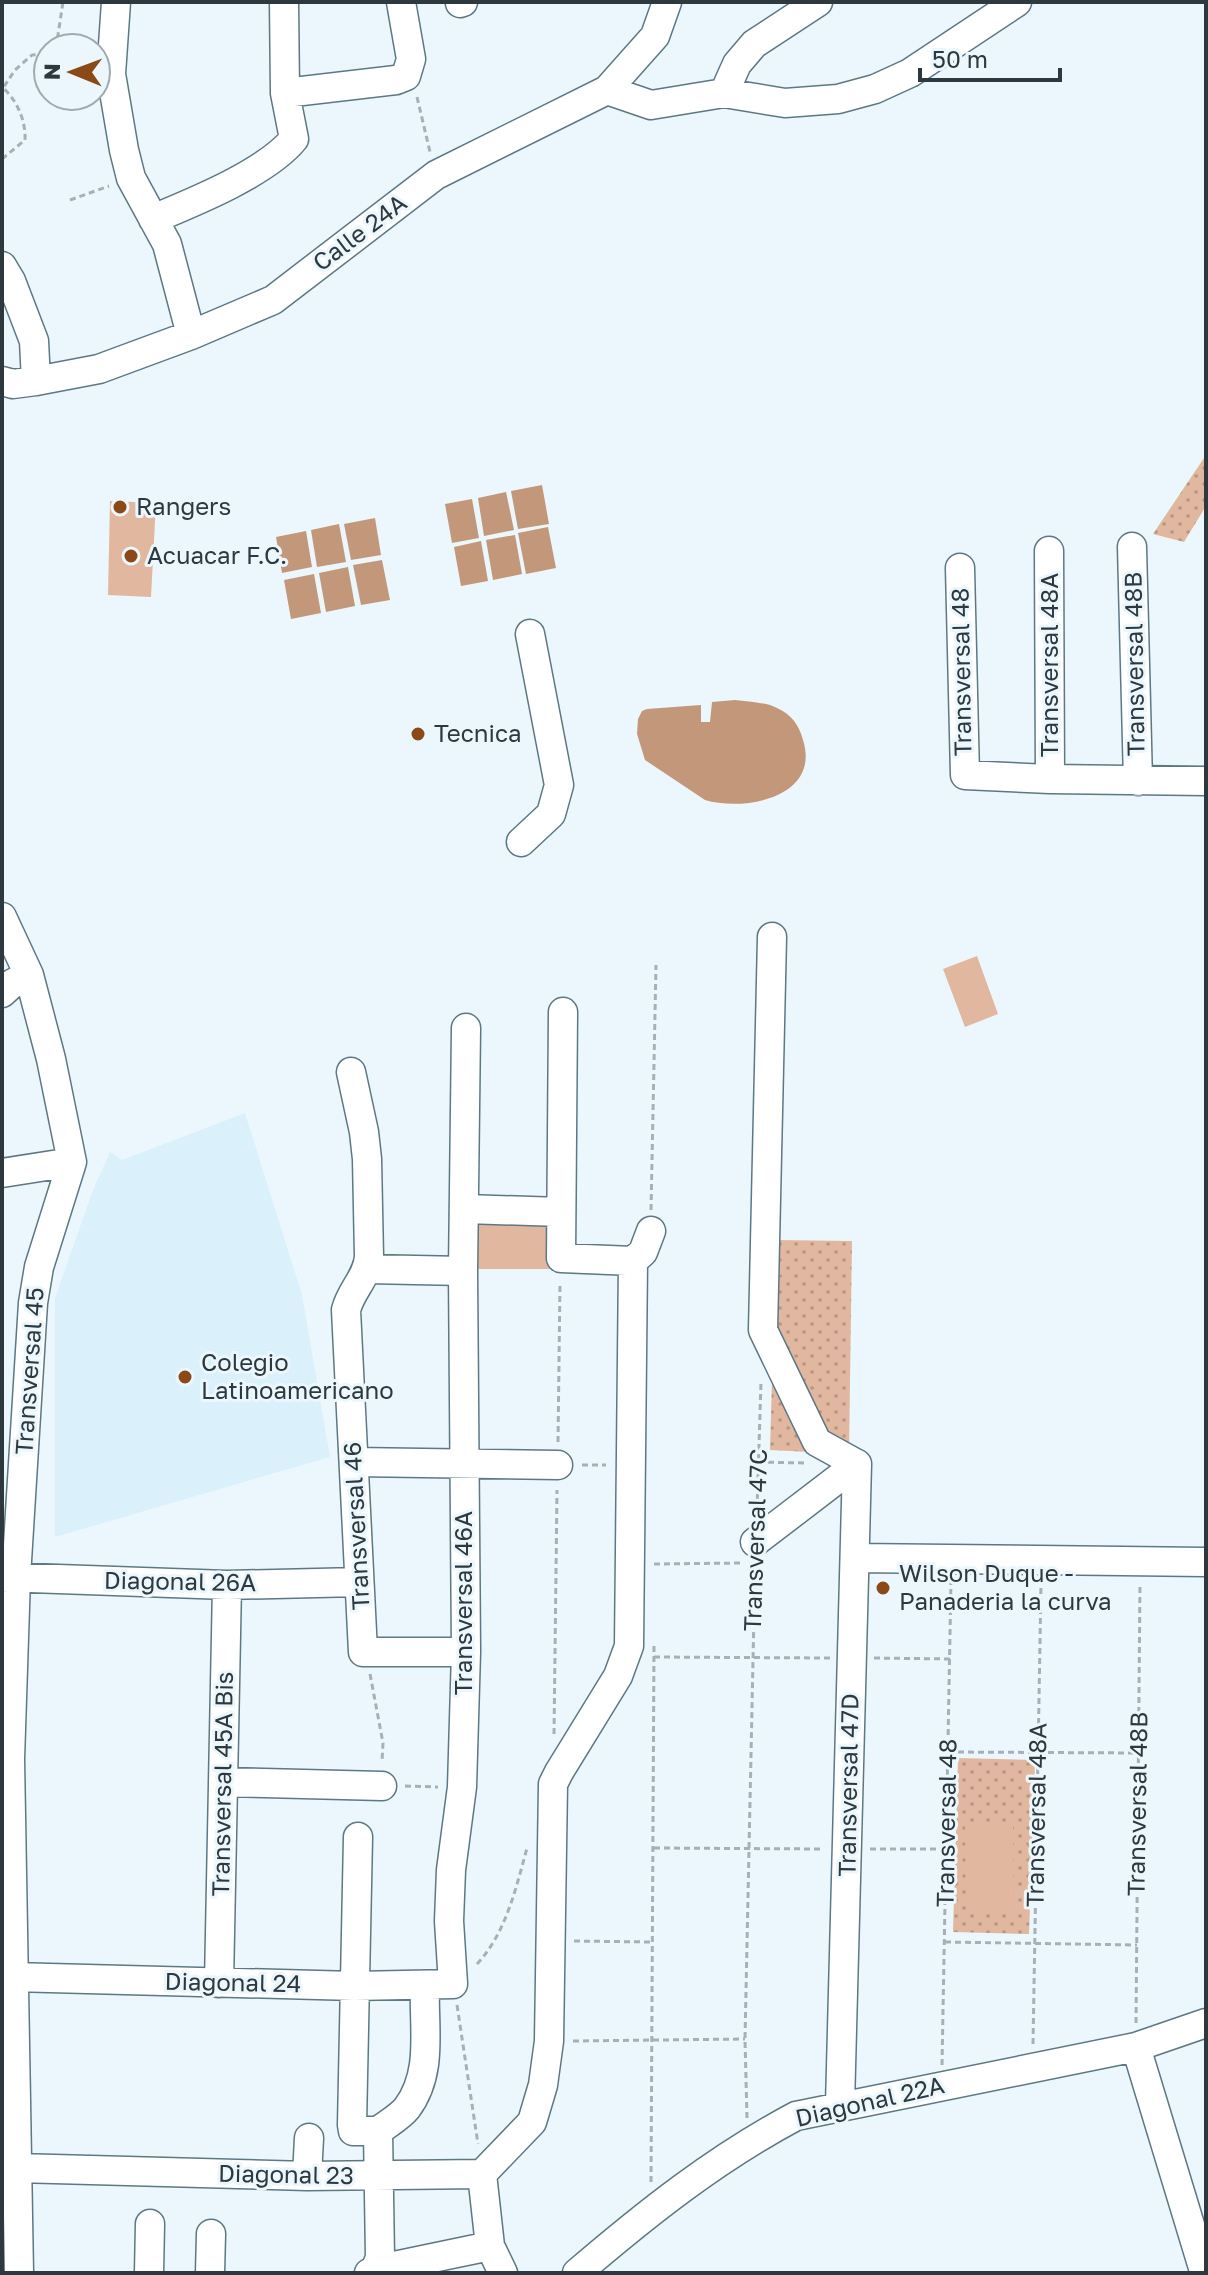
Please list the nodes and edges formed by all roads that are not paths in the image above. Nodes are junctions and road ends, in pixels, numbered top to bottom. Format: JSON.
{"nodes":[{"id":1,"x":116,"y":2,"type":"edge"},
{"id":2,"x":284,"y":2,"type":"edge"},
{"id":3,"x":401,"y":2,"type":"edge"},
{"id":4,"x":667,"y":2,"type":"edge"},
{"id":5,"x":818,"y":2,"type":"edge"},
{"id":6,"x":1017,"y":2,"type":"edge"},
{"id":7,"x":607,"y":90,"type":"junction"},
{"id":8,"x":285,"y":93,"type":"junction"},
{"id":9,"x":724,"y":93,"type":"junction"},
{"id":10,"x":153,"y":219,"type":"junction"},
{"id":11,"x":2,"y":266,"type":"edge"},
{"id":12,"x":191,"y":335,"type":"junction"},
{"id":13,"x":2,"y":381,"type":"edge"},
{"id":14,"x":36,"y":381,"type":"junction"},
{"id":15,"x":1132,"y":547,"type":"dead end"},
{"id":16,"x":1049,"y":551,"type":"dead end"},
{"id":17,"x":960,"y":568,"type":"dead end"},
{"id":18,"x":530,"y":634,"type":"dead end"},
{"id":19,"x":1050,"y":779,"type":"junction"},
{"id":20,"x":1138,"y":781,"type":"junction"},
{"id":21,"x":1206,"y":781,"type":"edge"},
{"id":22,"x":521,"y":842,"type":"dead end"},
{"id":23,"x":2,"y":917,"type":"edge"},
{"id":24,"x":772,"y":937,"type":"dead end"},
{"id":25,"x":29,"y":975,"type":"junction"},
{"id":26,"x":2,"y":993,"type":"edge"},
{"id":27,"x":563,"y":1012,"type":"dead end"},
{"id":28,"x":466,"y":1028,"type":"dead end"},
{"id":29,"x":351,"y":1072,"type":"dead end"},
{"id":30,"x":72,"y":1162,"type":"junction"},
{"id":31,"x":2,"y":1173,"type":"edge"},
{"id":32,"x":465,"y":1209,"type":"junction"},
{"id":33,"x":561,"y":1212,"type":"junction"},
{"id":34,"x":651,"y":1231,"type":"dead end"},
{"id":35,"x":633,"y":1261,"type":"junction"},
{"id":36,"x":368,"y":1269,"type":"junction"},
{"id":37,"x":463,"y":1271,"type":"junction"},
{"id":38,"x":354,"y":1462,"type":"junction"},
{"id":39,"x":464,"y":1463,"type":"junction"},
{"id":40,"x":857,"y":1464,"type":"junction"},
{"id":41,"x":558,"y":1465,"type":"road end"},
{"id":42,"x":755,"y":1552,"type":"road end"},
{"id":43,"x":855,"y":1558,"type":"junction"},
{"id":44,"x":1206,"y":1562,"type":"edge"},
{"id":45,"x":9,"y":1577,"type":"edge"},
{"id":46,"x":359,"y":1582,"type":"junction"},
{"id":47,"x":227,"y":1585,"type":"junction"},
{"id":48,"x":466,"y":1652,"type":"junction"},
{"id":49,"x":6,"y":1760,"type":"edge"},
{"id":50,"x":223,"y":1782,"type":"junction"},
{"id":51,"x":382,"y":1786,"type":"road end"},
{"id":52,"x":358,"y":1837,"type":"dead end"},
{"id":53,"x":7,"y":1858,"type":"edge"},
{"id":54,"x":7,"y":1979,"type":"edge"},
{"id":55,"x":219,"y":1983,"type":"junction"},
{"id":56,"x":453,"y":1984,"type":"joint"},
{"id":57,"x":425,"y":1985,"type":"junction"},
{"id":58,"x":354,"y":1986,"type":"junction"},
{"id":59,"x":1206,"y":2023,"type":"edge"},
{"id":60,"x":1136,"y":2047,"type":"junction"},
{"id":61,"x":840,"y":2105,"type":"junction"},
{"id":62,"x":378,"y":2131,"type":"junction"},
{"id":63,"x":309,"y":2138,"type":"dead end"},
{"id":64,"x":17,"y":2168,"type":"junction"},
{"id":65,"x":482,"y":2174,"type":"junction"},
{"id":66,"x":307,"y":2176,"type":"junction"},
{"id":67,"x":378,"y":2176,"type":"junction"},
{"id":68,"x":150,"y":2224,"type":"dead end"},
{"id":69,"x":211,"y":2234,"type":"dead end"},
{"id":70,"x":490,"y":2246,"type":"junction"},
{"id":71,"x":13,"y":2265,"type":"edge"},
{"id":72,"x":1202,"y":2271,"type":"edge"},
{"id":73,"x":372,"y":2272,"type":"edge"},
{"id":74,"x":149,"y":2273,"type":"edge"},
{"id":75,"x":210,"y":2273,"type":"edge"},
{"id":76,"x":503,"y":2273,"type":"edge"},
{"id":77,"x":577,"y":2273,"type":"edge"}],
"edges":[{"from":1,"to":10,"type":"street"},
{"from":2,"to":8,"type":"street"},
{"from":3,"to":8,"type":"street"},
{"from":4,"to":7,"type":"street","name":"Calle 24A"},
{"from":5,"to":9,"type":"street"},
{"from":6,"to":9,"type":"street"},
{"from":7,"to":9,"type":"street"},
{"from":7,"to":12,"type":"street","name":"Calle 24A"},
{"from":8,"to":10,"type":"street"},
{"from":10,"to":12,"type":"street"},
{"from":11,"to":14,"type":"street"},
{"from":12,"to":14,"type":"street","name":"Calle 24A"},
{"from":13,"to":14,"type":"street","name":"Calle 24A"},
{"from":15,"to":20,"type":"street","name":"Transversal 48B"},
{"from":16,"to":19,"type":"street","name":"Transversal 48A"},
{"from":17,"to":19,"type":"street","name":"Transversal 48"},
{"from":18,"to":22,"type":"street"},
{"from":19,"to":20,"type":"street"},
{"from":20,"to":21,"type":"street"},
{"from":23,"to":25,"type":"street","name":"Transversal 45"},
{"from":24,"to":40,"type":"street"},
{"from":25,"to":26,"type":"street"},
{"from":25,"to":30,"type":"street","name":"Transversal 45"},
{"from":27,"to":33,"type":"street"},
{"from":28,"to":32,"type":"street","name":"Transversal 46A"},
{"from":29,"to":36,"type":"street"},
{"from":30,"to":31,"type":"street"},
{"from":30,"to":45,"type":"street","name":"Transversal 45"},
{"from":32,"to":33,"type":"street"},
{"from":32,"to":37,"type":"street","name":"Transversal 46A"},
{"from":33,"to":35,"type":"street"},
{"from":34,"to":35,"type":"street"},
{"from":35,"to":65,"type":"street"},
{"from":36,"to":37,"type":"street"},
{"from":36,"to":38,"type":"street","name":"Transversal 46"},
{"from":37,"to":39,"type":"street","name":"Transversal 46A"},
{"from":38,"to":39,"type":"street"},
{"from":38,"to":46,"type":"street","name":"Transversal 46"},
{"from":39,"to":41,"type":"street"},
{"from":39,"to":48,"type":"street","name":"Transversal 46A"},
{"from":40,"to":42,"type":"street"},
{"from":40,"to":43,"type":"street","name":"Transversal 47D"},
{"from":43,"to":44,"type":"street"},
{"from":43,"to":61,"type":"street","name":"Transversal 47D"},
{"from":45,"to":47,"type":"street","name":"Diagonal 26A"},
{"from":45,"to":49,"type":"street","name":"Transversal 45"},
{"from":46,"to":47,"type":"street","name":"Diagonal 26A"},
{"from":46,"to":48,"type":"street","name":"Transversal 46"},
{"from":47,"to":50,"type":"street","name":"Transversal 45A Bis"},
{"from":48,"to":56,"type":"street","name":"Transversal 46A"},
{"from":49,"to":53,"type":"street","name":"Transversal 45"},
{"from":50,"to":51,"type":"street"},
{"from":50,"to":55,"type":"street","name":"Transversal 45A Bis"},
{"from":52,"to":58,"type":"street"},
{"from":53,"to":54,"type":"street","name":"Transversal 45"},
{"from":54,"to":55,"type":"street","name":"Diagonal 24"},
{"from":54,"to":64,"type":"street","name":"Transversal 45"},
{"from":55,"to":58,"type":"street","name":"Diagonal 24"},
{"from":56,"to":57,"type":"street","name":"Diagonal 24"},
{"from":57,"to":58,"type":"street","name":"Diagonal 24"},
{"from":57,"to":62,"type":"street"},
{"from":58,"to":62,"type":"street"},
{"from":59,"to":60,"type":"street","name":"Diagonal 22A"},
{"from":60,"to":61,"type":"street","name":"Diagonal 22A"},
{"from":60,"to":72,"type":"street"},
{"from":61,"to":77,"type":"street","name":"Diagonal 22A"},
{"from":62,"to":67,"type":"street"},
{"from":63,"to":66,"type":"street"},
{"from":64,"to":66,"type":"street","name":"Diagonal 23"},
{"from":64,"to":71,"type":"street","name":"Transversal 45"},
{"from":65,"to":67,"type":"street","name":"Diagonal 23"},
{"from":65,"to":70,"type":"street"},
{"from":66,"to":67,"type":"street","name":"Diagonal 23"},
{"from":67,"to":73,"type":"street"},
{"from":68,"to":74,"type":"street"},
{"from":69,"to":75,"type":"street"},
{"from":70,"to":73,"type":"street"},
{"from":70,"to":76,"type":"street"}]}
